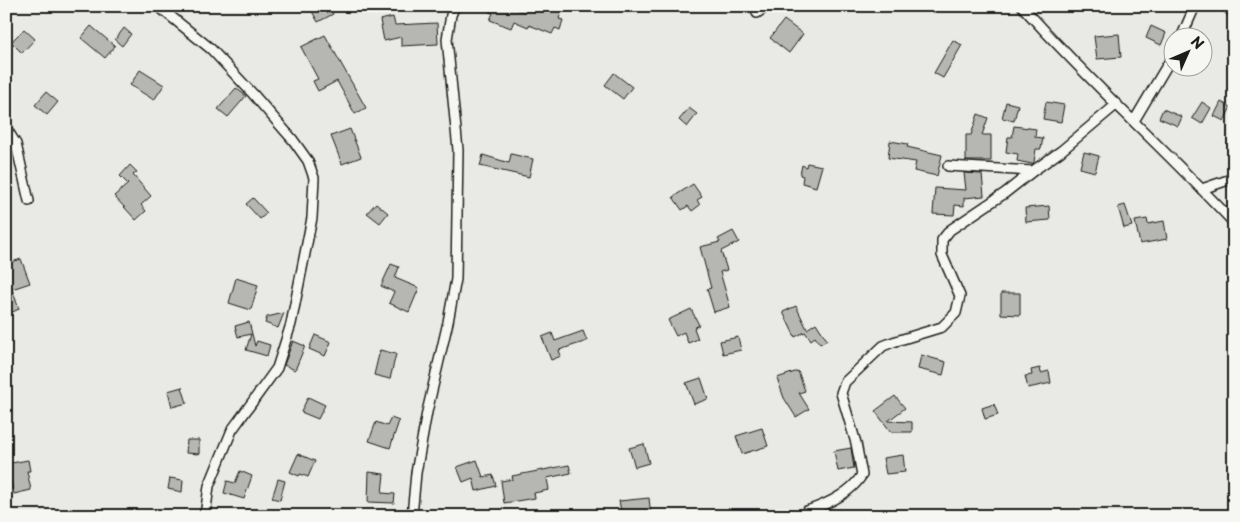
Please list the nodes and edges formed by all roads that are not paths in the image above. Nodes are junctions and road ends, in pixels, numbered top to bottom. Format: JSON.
{"nodes":[{"id":1,"x":158,"y":6,"type":"edge"},
{"id":2,"x":455,"y":6,"type":"edge"},
{"id":3,"x":767,"y":6,"type":"edge"},
{"id":4,"x":1022,"y":6,"type":"edge"},
{"id":5,"x":1196,"y":6,"type":"edge"},
{"id":6,"x":1225,"y":6,"type":"edge"},
{"id":7,"x":757,"y":13,"type":"dead end"},
{"id":8,"x":1234,"y":13,"type":"edge"},
{"id":9,"x":1186,"y":28,"type":"edge"},
{"id":10,"x":1162,"y":74,"type":"edge"},
{"id":11,"x":1117,"y":104,"type":"junction"},
{"id":12,"x":1134,"y":121,"type":"junction"},
{"id":13,"x":6,"y":128,"type":"edge"},
{"id":14,"x":948,"y":166,"type":"dead end"},
{"id":15,"x":1032,"y":171,"type":"junction"},
{"id":16,"x":1234,"y":178,"type":"edge"},
{"id":17,"x":1202,"y":189,"type":"junction"},
{"id":18,"x":29,"y":201,"type":"dead end"},
{"id":19,"x":1234,"y":223,"type":"edge"},
{"id":20,"x":205,"y":516,"type":"edge"},
{"id":21,"x":412,"y":516,"type":"edge"},
{"id":22,"x":807,"y":516,"type":"edge"}],
"edges":[{"from":1,"to":20,"type":"street"},
{"from":2,"to":21,"type":"street"},
{"from":3,"to":7,"type":"street"},
{"from":4,"to":11,"type":"street"},
{"from":5,"to":9,"type":"street"},
{"from":6,"to":8,"type":"street"},
{"from":10,"to":12,"type":"street"},
{"from":11,"to":12,"type":"street"},
{"from":11,"to":15,"type":"street"},
{"from":12,"to":17,"type":"street"},
{"from":13,"to":18,"type":"street"},
{"from":14,"to":15,"type":"street"},
{"from":15,"to":22,"type":"street"},
{"from":16,"to":17,"type":"street"},
{"from":17,"to":19,"type":"street"}]}
